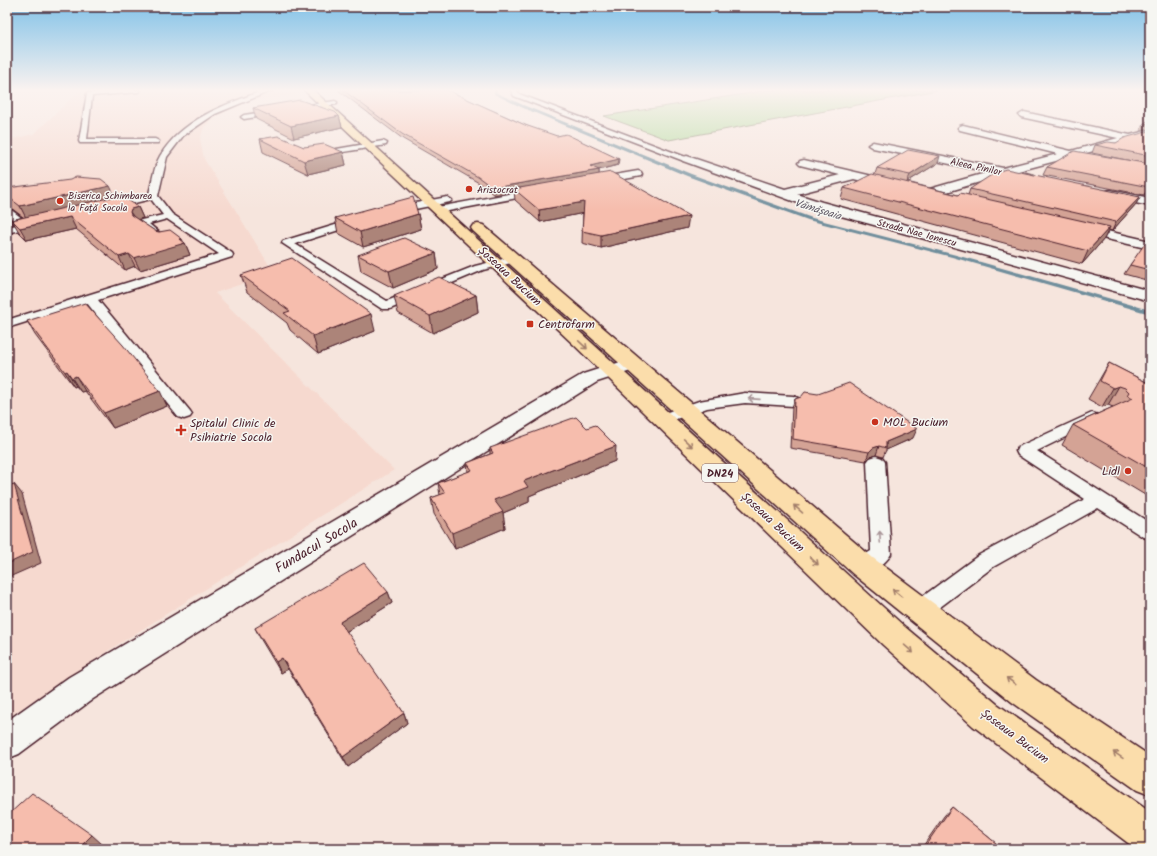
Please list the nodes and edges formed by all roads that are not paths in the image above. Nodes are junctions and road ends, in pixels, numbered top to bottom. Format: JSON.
{"nodes":[{"id":1,"x":84,"y":130,"type":"edge"},
{"id":2,"x":186,"y":130,"type":"edge"},
{"id":3,"x":360,"y":130,"type":"edge"},
{"id":4,"x":609,"y":130,"type":"edge"},
{"id":5,"x":971,"y":130,"type":"edge"},
{"id":6,"x":1094,"y":130,"type":"edge"},
{"id":7,"x":1150,"y":132,"type":"edge"},
{"id":8,"x":1131,"y":138,"type":"junction"},
{"id":9,"x":155,"y":141,"type":"dead end"},
{"id":10,"x":1150,"y":141,"type":"edge"},
{"id":11,"x":376,"y":144,"type":"junction"},
{"id":12,"x":873,"y":145,"type":"dead end"},
{"id":13,"x":1070,"y":154,"type":"junction"},
{"id":14,"x":308,"y":156,"type":"edge"},
{"id":15,"x":1092,"y":158,"type":"edge"},
{"id":16,"x":687,"y":159,"type":"joint"},
{"id":17,"x":804,"y":163,"type":"dead end"},
{"id":18,"x":1002,"y":172,"type":"junction"},
{"id":19,"x":638,"y":174,"type":"dead end"},
{"id":20,"x":853,"y":175,"type":"junction"},
{"id":21,"x":1041,"y":180,"type":"edge"},
{"id":22,"x":584,"y":183,"type":"edge"},
{"id":23,"x":546,"y":190,"type":"edge"},
{"id":24,"x":1096,"y":191,"type":"edge"},
{"id":25,"x":785,"y":193,"type":"junction"},
{"id":26,"x":930,"y":193,"type":"junction"},
{"id":27,"x":153,"y":196,"type":"junction"},
{"id":28,"x":953,"y":198,"type":"edge"},
{"id":29,"x":1150,"y":202,"type":"edge"},
{"id":30,"x":443,"y":205,"type":"junction"},
{"id":31,"x":104,"y":208,"type":"edge"},
{"id":32,"x":7,"y":212,"type":"edge"},
{"id":33,"x":382,"y":214,"type":"edge"},
{"id":34,"x":169,"y":216,"type":"junction"},
{"id":35,"x":367,"y":218,"type":"edge"},
{"id":36,"x":46,"y":221,"type":"edge"},
{"id":37,"x":1066,"y":225,"type":"edge"},
{"id":38,"x":25,"y":226,"type":"junction"},
{"id":39,"x":7,"y":230,"type":"edge"},
{"id":40,"x":194,"y":232,"type":"junction"},
{"id":41,"x":179,"y":236,"type":"edge"},
{"id":42,"x":164,"y":240,"type":"edge"},
{"id":43,"x":1150,"y":245,"type":"edge"},
{"id":44,"x":505,"y":261,"type":"junction"},
{"id":45,"x":1150,"y":296,"type":"edge"},
{"id":46,"x":90,"y":298,"type":"junction"},
{"id":47,"x":7,"y":324,"type":"edge"},
{"id":48,"x":623,"y":368,"type":"junction"},
{"id":49,"x":793,"y":401,"type":"edge"},
{"id":50,"x":685,"y":410,"type":"junction"},
{"id":51,"x":1107,"y":411,"type":"edge"},
{"id":52,"x":184,"y":414,"type":"dead end"},
{"id":53,"x":662,"y":419,"type":"junction"},
{"id":54,"x":876,"y":462,"type":"dead end"},
{"id":55,"x":1100,"y":499,"type":"junction"},
{"id":56,"x":1150,"y":532,"type":"edge"},
{"id":57,"x":863,"y":566,"type":"junction"},
{"id":58,"x":919,"y":611,"type":"junction"},
{"id":59,"x":7,"y":742,"type":"edge"},
{"id":60,"x":1150,"y":777,"type":"edge"},
{"id":61,"x":1150,"y":835,"type":"edge"}],
"edges":[{"from":1,"to":9,"type":"lane"},
{"from":2,"to":27,"type":"lane"},
{"from":3,"to":11,"type":"main road","name":"Șoseaua Bucium","number":"DN24"},
{"from":4,"to":16,"type":"lane"},
{"from":5,"to":13,"type":"street"},
{"from":6,"to":8,"type":"street"},
{"from":7,"to":8,"type":"street"},
{"from":8,"to":10,"type":"street"},
{"from":8,"to":13,"type":"street"},
{"from":11,"to":14,"type":"lane"},
{"from":11,"to":30,"type":"main road","name":"Șoseaua Bucium","number":"DN24"},
{"from":12,"to":18,"type":"street","name":"Aleea Pinilor"},
{"from":13,"to":15,"type":"street"},
{"from":13,"to":18,"type":"street"},
{"from":16,"to":25,"type":"street","name":"Strada Nae Ionescu"},
{"from":17,"to":20,"type":"street"},
{"from":18,"to":21,"type":"street","name":"Aleea Pinilor"},
{"from":18,"to":26,"type":"street"},
{"from":19,"to":22,"type":"lane"},
{"from":20,"to":25,"type":"street"},
{"from":20,"to":26,"type":"street"},
{"from":23,"to":30,"type":"lane"},
{"from":24,"to":29,"type":"street"},
{"from":25,"to":45,"type":"street","name":"Strada Nae Ionescu"},
{"from":26,"to":28,"type":"street"},
{"from":27,"to":31,"type":"lane"},
{"from":27,"to":34,"type":"lane"},
{"from":30,"to":33,"type":"lane"},
{"from":30,"to":44,"type":"main road","name":"Șoseaua Bucium","number":"DN24"},
{"from":32,"to":38,"type":"lane"},
{"from":34,"to":40,"type":"lane"},
{"from":34,"to":42,"type":"lane"},
{"from":35,"to":44,"type":"lane"},
{"from":36,"to":38,"type":"lane"},
{"from":37,"to":43,"type":"street"},
{"from":38,"to":39,"type":"lane"},
{"from":40,"to":41,"type":"lane"},
{"from":40,"to":46,"type":"lane"},
{"from":44,"to":48,"type":"main road","name":"Șoseaua Bucium","number":"DN24"},
{"from":46,"to":47,"type":"lane"},
{"from":46,"to":52,"type":"lane"},
{"from":48,"to":50,"type":"main road","name":"Șoseaua Bucium","number":"DN24"},
{"from":48,"to":53,"type":"main road","name":"Șoseaua Bucium","number":"DN24"},
{"from":48,"to":59,"type":"street","name":"Fundacul Socola"},
{"from":49,"to":50,"type":"lane","one_way":true},
{"from":50,"to":53,"type":"lane"},
{"from":57,"to":50,"type":"main road","name":"Șoseaua Bucium","number":"DN24","one_way":true},
{"from":51,"to":55,"type":"lane"},
{"from":53,"to":61,"type":"main road","name":"Șoseaua Bucium","number":"DN24","one_way":true},
{"from":57,"to":54,"type":"lane","one_way":true},
{"from":55,"to":56,"type":"lane"},
{"from":55,"to":58,"type":"lane"},
{"from":58,"to":57,"type":"main road","name":"Șoseaua Bucium","number":"DN24","one_way":true},
{"from":60,"to":58,"type":"main road","name":"Șoseaua Bucium","number":"DN24","one_way":true}]}
